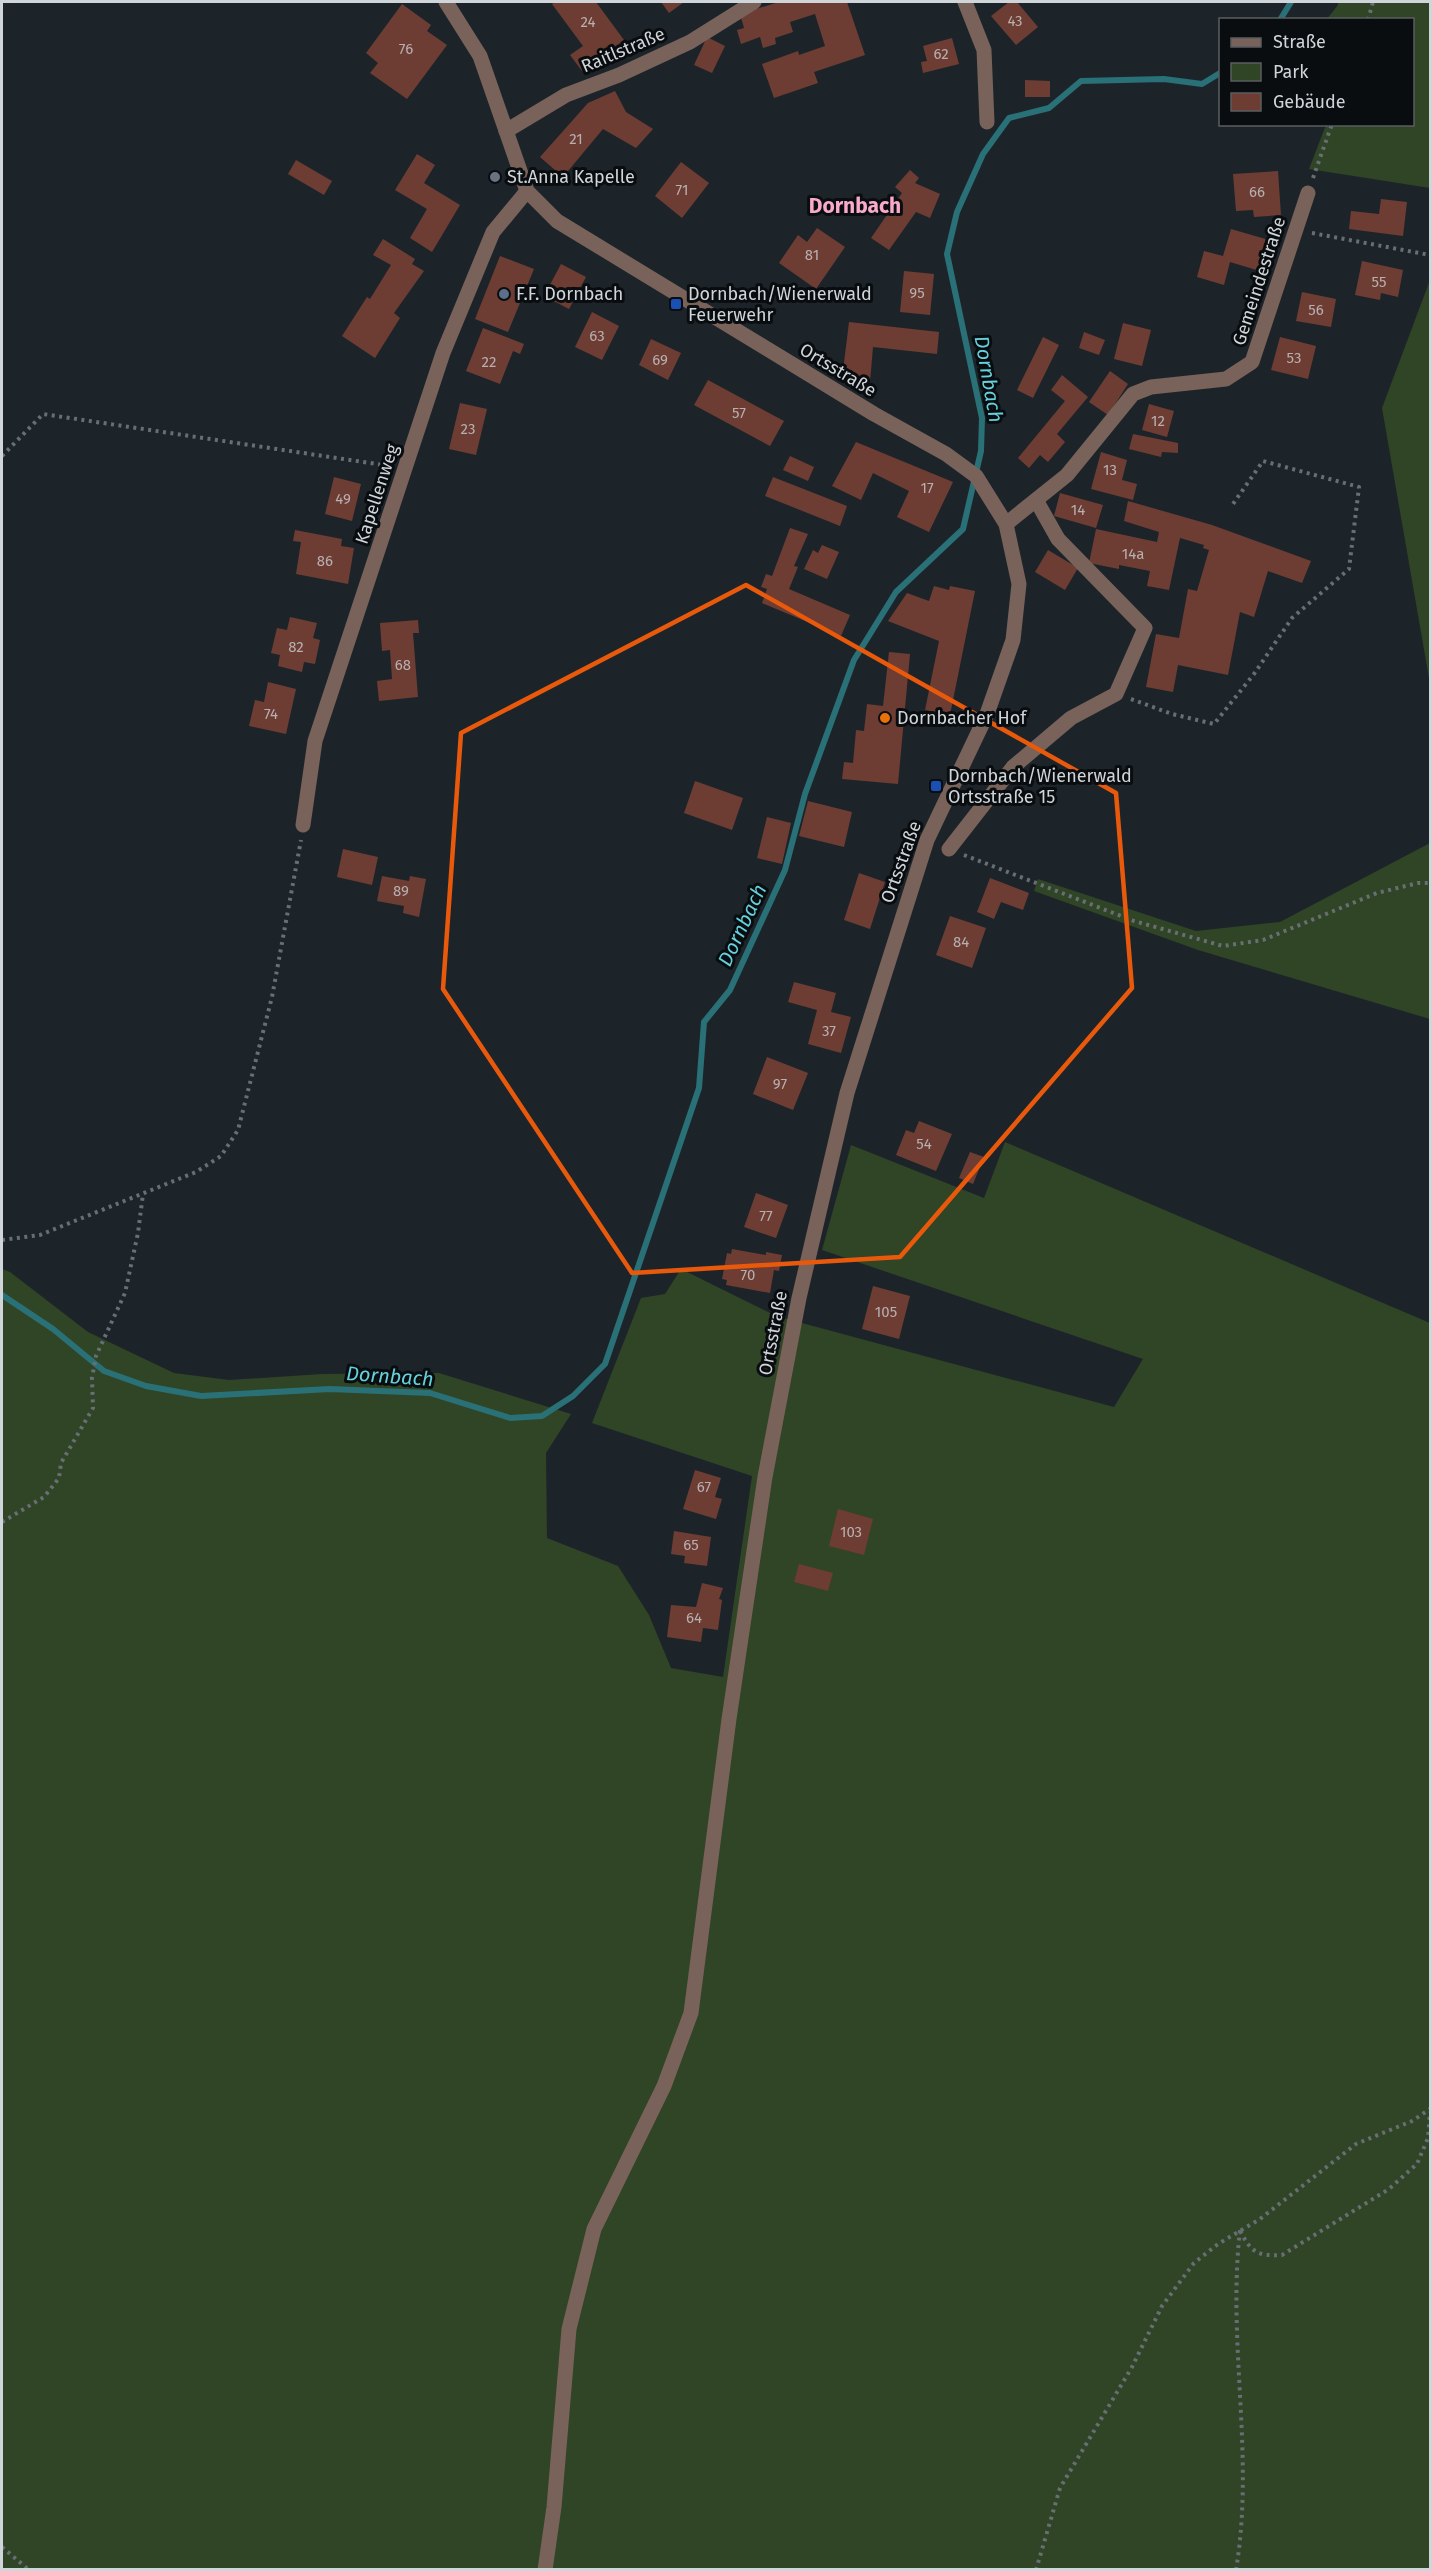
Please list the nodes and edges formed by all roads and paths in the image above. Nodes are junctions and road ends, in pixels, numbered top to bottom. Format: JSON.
{"nodes":[{"id":1,"x":446,"y":2,"type":"edge"},
{"id":2,"x":754,"y":2,"type":"edge"},
{"id":3,"x":965,"y":2,"type":"edge"},
{"id":4,"x":1373,"y":2,"type":"edge"},
{"id":5,"x":1369,"y":18,"type":"edge"},
{"id":6,"x":987,"y":122,"type":"dead end"},
{"id":7,"x":1331,"y":126,"type":"edge"},
{"id":8,"x":506,"y":132,"type":"junction"},
{"id":9,"x":527,"y":190,"type":"junction"},
{"id":10,"x":1308,"y":193,"type":"joint"},
{"id":11,"x":1297,"y":230,"type":"junction"},
{"id":12,"x":1431,"y":255,"type":"edge"},
{"id":13,"x":2,"y":456,"type":"edge"},
{"id":14,"x":406,"y":468,"type":"junction"},
{"id":15,"x":1036,"y":500,"type":"junction"},
{"id":16,"x":1233,"y":504,"type":"dead end"},
{"id":17,"x":1006,"y":524,"type":"junction"},
{"id":18,"x":1116,"y":694,"type":"junction"},
{"id":19,"x":303,"y":825,"type":"joint"},
{"id":20,"x":949,"y":849,"type":"joint"},
{"id":21,"x":1431,"y":883,"type":"edge"},
{"id":22,"x":143,"y":1194,"type":"junction"},
{"id":23,"x":2,"y":1240,"type":"edge"},
{"id":24,"x":2,"y":1522,"type":"edge"},
{"id":25,"x":1430,"y":2110,"type":"edge"},
{"id":26,"x":1240,"y":2230,"type":"junction"},
{"id":27,"x":2,"y":2547,"type":"edge"},
{"id":28,"x":29,"y":2570,"type":"edge"},
{"id":29,"x":546,"y":2570,"type":"edge"},
{"id":30,"x":1036,"y":2570,"type":"edge"},
{"id":31,"x":1236,"y":2570,"type":"edge"}],
"edges":[{"from":1,"to":8,"type":"street","name":"Ortsstraße"},
{"from":2,"to":8,"type":"street","name":"Raitlstraße"},
{"from":3,"to":6,"type":"street"},
{"from":4,"to":5,"type":"path"},
{"from":7,"to":10,"type":"path"},
{"from":8,"to":9,"type":"street","name":"Ortsstraße"},
{"from":9,"to":14,"type":"street","name":"Kapellenweg"},
{"from":9,"to":17,"type":"street","name":"Ortsstraße"},
{"from":10,"to":11,"type":"street","name":"Gemeindestraße"},
{"from":11,"to":12,"type":"path"},
{"from":11,"to":15,"type":"street","name":"Gemeindestraße"},
{"from":13,"to":14,"type":"path"},
{"from":14,"to":19,"type":"street","name":"Kapellenweg"},
{"from":15,"to":17,"type":"street","name":"Gemeindestraße"},
{"from":15,"to":18,"type":"street"},
{"from":16,"to":18,"type":"path"},
{"from":17,"to":29,"type":"street","name":"Ortsstraße"},
{"from":18,"to":20,"type":"street"},
{"from":19,"to":22,"type":"path"},
{"from":20,"to":21,"type":"path"},
{"from":22,"to":23,"type":"path"},
{"from":22,"to":24,"type":"path"},
{"from":25,"to":26,"type":"path"},
{"from":25,"to":26,"type":"path"},
{"from":26,"to":30,"type":"path"},
{"from":26,"to":31,"type":"path"},
{"from":27,"to":28,"type":"path"}]}
